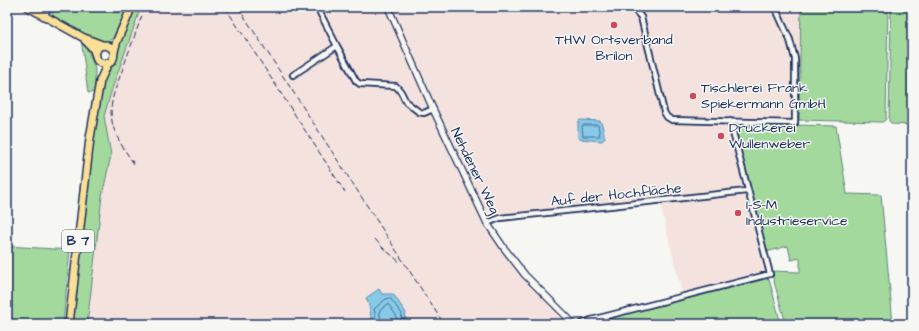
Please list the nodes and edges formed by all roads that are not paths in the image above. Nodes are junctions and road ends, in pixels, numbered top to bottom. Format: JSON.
{"nodes":[{"id":1,"x":28,"y":7,"type":"edge"},
{"id":2,"x":49,"y":7,"type":"edge"},
{"id":3,"x":131,"y":7,"type":"edge"},
{"id":4,"x":317,"y":7,"type":"edge"},
{"id":5,"x":388,"y":7,"type":"edge"},
{"id":6,"x":632,"y":7,"type":"edge"},
{"id":7,"x":775,"y":7,"type":"edge"},
{"id":8,"x":44,"y":15,"type":"junction"},
{"id":9,"x":119,"y":36,"type":"junction"},
{"id":10,"x":84,"y":38,"type":"junction"},
{"id":11,"x":104,"y":45,"type":"junction"},
{"id":12,"x":337,"y":46,"type":"junction"},
{"id":13,"x":114,"y":52,"type":"junction"},
{"id":14,"x":95,"y":53,"type":"junction"},
{"id":15,"x":98,"y":61,"type":"junction"},
{"id":16,"x":108,"y":64,"type":"junction"},
{"id":17,"x":293,"y":75,"type":"dead end"},
{"id":18,"x":100,"y":81,"type":"junction"},
{"id":19,"x":433,"y":109,"type":"junction"},
{"id":20,"x":730,"y":121,"type":"junction"},
{"id":21,"x":747,"y":191,"type":"junction"},
{"id":22,"x":487,"y":223,"type":"junction"},
{"id":23,"x":69,"y":324,"type":"edge"},
{"id":24,"x":574,"y":324,"type":"edge"},
{"id":25,"x":581,"y":324,"type":"edge"}],
"edges":[{"from":1,"to":8,"type":"main road"},
{"from":2,"to":8,"type":"street"},
{"from":3,"to":9,"type":"main road","number":"B 7"},
{"from":4,"to":12,"type":"street"},
{"from":5,"to":19,"type":"street","name":"Nehdener Weg"},
{"from":6,"to":20,"type":"street"},
{"from":7,"to":20,"type":"street"},
{"from":8,"to":10,"type":"main road"},
{"from":9,"to":11,"type":"main road"},
{"from":9,"to":13,"type":"main road","number":"B 7"},
{"from":10,"to":11,"type":"main road"},
{"from":10,"to":14,"type":"main road"},
{"from":11,"to":13,"type":"main road"},
{"from":11,"to":14,"type":"main road"},
{"from":12,"to":17,"type":"street"},
{"from":12,"to":19,"type":"street"},
{"from":13,"to":16,"type":"main road","number":"B 7"},
{"from":14,"to":15,"type":"main road","number":"B 7"},
{"from":15,"to":16,"type":"main road"},
{"from":15,"to":18,"type":"main road","number":"B 7"},
{"from":16,"to":18,"type":"main road","number":"B 7"},
{"from":18,"to":23,"type":"main road","number":"B 7"},
{"from":19,"to":22,"type":"street","name":"Nehdener Weg"},
{"from":20,"to":21,"type":"street"},
{"from":21,"to":22,"type":"street","name":"Auf der Hochfläche"},
{"from":21,"to":25,"type":"street"},
{"from":22,"to":24,"type":"street","name":"Nehdener Weg"}]}
